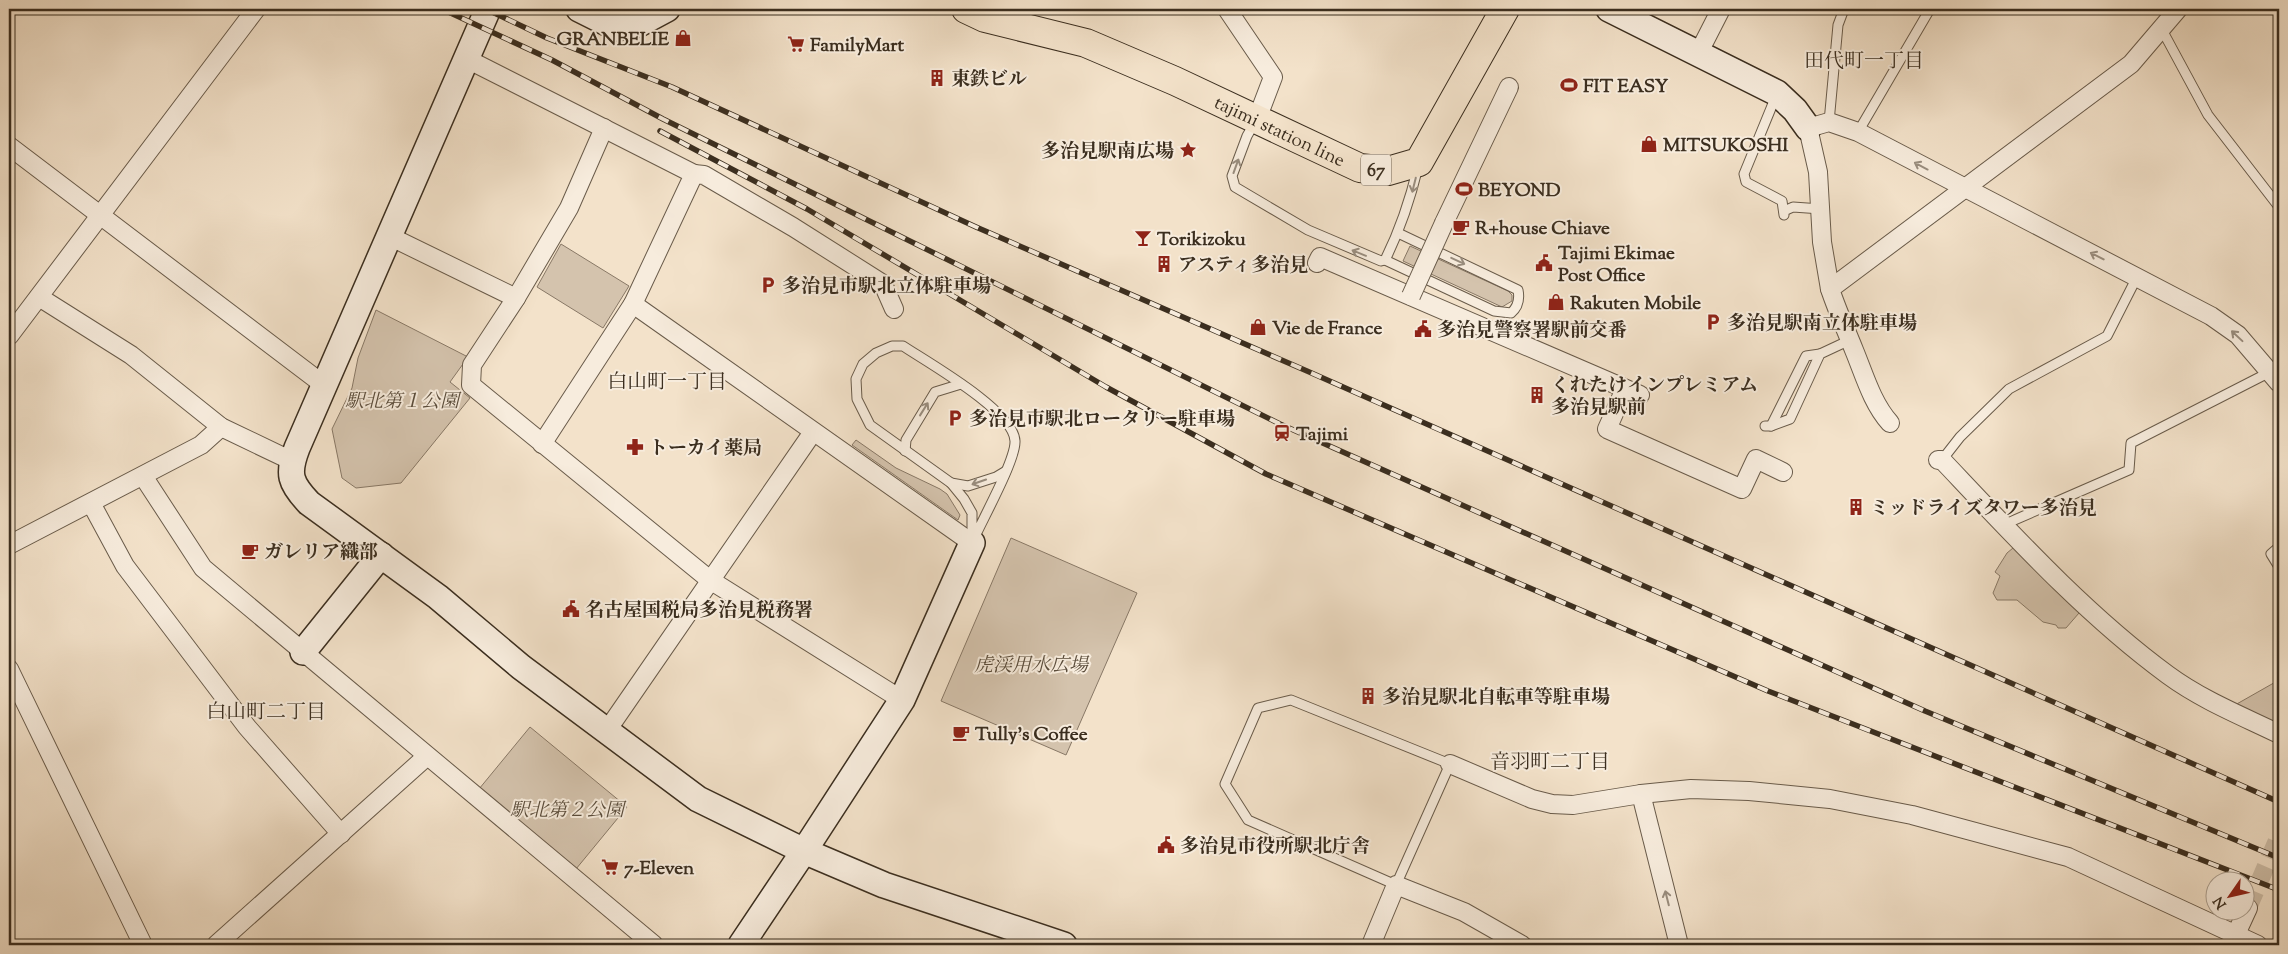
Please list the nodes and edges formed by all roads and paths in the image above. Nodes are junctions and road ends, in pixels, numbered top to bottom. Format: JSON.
{"nodes":[{"id":1,"x":256,"y":9,"type":"edge"},
{"id":2,"x":488,"y":9,"type":"edge"},
{"id":3,"x":579,"y":9,"type":"edge"},
{"id":4,"x":667,"y":9,"type":"edge"},
{"id":5,"x":966,"y":9,"type":"edge"},
{"id":6,"x":1227,"y":9,"type":"edge"},
{"id":7,"x":1505,"y":9,"type":"edge"},
{"id":8,"x":1609,"y":9,"type":"edge"},
{"id":9,"x":1721,"y":9,"type":"edge"},
{"id":10,"x":1844,"y":9,"type":"edge"},
{"id":11,"x":1930,"y":9,"type":"edge"},
{"id":12,"x":2178,"y":9,"type":"edge"},
{"id":13,"x":2162,"y":28,"type":"junction"},
{"id":14,"x":1698,"y":54,"type":"junction"},
{"id":15,"x":467,"y":59,"type":"junction"},
{"id":16,"x":1508,"y":87,"type":"dead end"},
{"id":17,"x":1777,"y":93,"type":"junction"},
{"id":18,"x":1257,"y":118,"type":"junction"},
{"id":19,"x":1819,"y":125,"type":"junction"},
{"id":20,"x":604,"y":128,"type":"junction"},
{"id":21,"x":1858,"y":132,"type":"junction"},
{"id":22,"x":9,"y":146,"type":"edge"},
{"id":23,"x":1419,"y":162,"type":"junction"},
{"id":24,"x":694,"y":174,"type":"junction"},
{"id":25,"x":1964,"y":188,"type":"junction"},
{"id":26,"x":2279,"y":207,"type":"edge"},
{"id":27,"x":1820,"y":209,"type":"junction"},
{"id":28,"x":99,"y":216,"type":"junction"},
{"id":29,"x":1398,"y":233,"type":"junction"},
{"id":30,"x":389,"y":236,"type":"junction"},
{"id":31,"x":1385,"y":260,"type":"junction"},
{"id":32,"x":1317,"y":263,"type":"dead end"},
{"id":33,"x":2136,"y":277,"type":"junction"},
{"id":34,"x":1830,"y":289,"type":"junction"},
{"id":35,"x":1411,"y":296,"type":"junction"},
{"id":36,"x":39,"y":297,"type":"junction"},
{"id":37,"x":516,"y":298,"type":"junction"},
{"id":38,"x":633,"y":304,"type":"junction"},
{"id":39,"x":894,"y":309,"type":"dead end"},
{"id":40,"x":9,"y":336,"type":"edge"},
{"id":41,"x":1850,"y":340,"type":"junction"},
{"id":42,"x":2276,"y":374,"type":"edge"},
{"id":43,"x":961,"y":384,"type":"junction"},
{"id":44,"x":324,"y":385,"type":"junction"},
{"id":45,"x":1890,"y":422,"type":"dead end"},
{"id":46,"x":221,"y":426,"type":"junction"},
{"id":47,"x":1768,"y":426,"type":"dead end"},
{"id":48,"x":814,"y":432,"type":"junction"},
{"id":49,"x":542,"y":444,"type":"junction"},
{"id":50,"x":905,"y":451,"type":"junction"},
{"id":51,"x":1940,"y":460,"type":"joint"},
{"id":52,"x":292,"y":461,"type":"junction"},
{"id":53,"x":1006,"y":471,"type":"junction"},
{"id":54,"x":1783,"y":472,"type":"dead end"},
{"id":55,"x":143,"y":476,"type":"junction"},
{"id":56,"x":951,"y":483,"type":"junction"},
{"id":57,"x":91,"y":503,"type":"junction"},
{"id":58,"x":2003,"y":525,"type":"junction"},
{"id":59,"x":972,"y":542,"type":"junction"},
{"id":60,"x":9,"y":546,"type":"edge"},
{"id":61,"x":2279,"y":547,"type":"edge"},
{"id":62,"x":381,"y":554,"type":"junction"},
{"id":63,"x":2279,"y":567,"type":"edge"},
{"id":64,"x":710,"y":580,"type":"junction"},
{"id":65,"x":303,"y":652,"type":"junction"},
{"id":66,"x":9,"y":669,"type":"edge"},
{"id":67,"x":902,"y":700,"type":"junction"},
{"id":68,"x":606,"y":732,"type":"junction"},
{"id":69,"x":2279,"y":734,"type":"edge"},
{"id":70,"x":426,"y":756,"type":"junction"},
{"id":71,"x":1450,"y":764,"type":"junction"},
{"id":72,"x":1641,"y":794,"type":"junction"},
{"id":73,"x":341,"y":834,"type":"junction"},
{"id":74,"x":804,"y":851,"type":"junction"},
{"id":75,"x":1396,"y":885,"type":"junction"},
{"id":76,"x":2241,"y":922,"type":"edge"},
{"id":77,"x":2233,"y":940,"type":"edge"},
{"id":78,"x":143,"y":945,"type":"edge"},
{"id":79,"x":216,"y":945,"type":"edge"},
{"id":80,"x":654,"y":945,"type":"edge"},
{"id":81,"x":741,"y":945,"type":"edge"},
{"id":82,"x":1064,"y":945,"type":"edge"},
{"id":83,"x":1371,"y":945,"type":"edge"},
{"id":84,"x":1522,"y":945,"type":"edge"},
{"id":85,"x":1679,"y":945,"type":"edge"},
{"id":86,"x":2258,"y":945,"type":"edge"}],
"edges":[{"from":1,"to":28,"type":"street"},
{"from":2,"to":15,"type":"street"},
{"from":3,"to":4,"type":"street"},
{"from":5,"to":18,"type":"main road","number":"67"},
{"from":6,"to":18,"type":"street"},
{"from":7,"to":23,"type":"main road"},
{"from":8,"to":14,"type":"street"},
{"from":9,"to":14,"type":"street"},
{"from":10,"to":19,"type":"lane"},
{"from":11,"to":21,"type":"lane"},
{"from":12,"to":13,"type":"street"},
{"from":13,"to":25,"type":"street"},
{"from":13,"to":26,"type":"lane"},
{"from":14,"to":17,"type":"street"},
{"from":15,"to":20,"type":"street"},
{"from":15,"to":30,"type":"street"},
{"from":16,"to":35,"type":"street","bridge":true},
{"from":17,"to":19,"type":"street"},
{"from":17,"to":27,"type":"lane"},
{"from":18,"to":23,"type":"main road","name":"tajimi station line","number":"67"},
{"from":31,"to":18,"type":"lane","one_way":true},
{"from":19,"to":21,"type":"street"},
{"from":19,"to":27,"type":"street"},
{"from":20,"to":24,"type":"street"},
{"from":20,"to":37,"type":"street"},
{"from":25,"to":21,"type":"street","one_way":true},
{"from":22,"to":28,"type":"street"},
{"from":23,"to":29,"type":"lane","one_way":true},
{"from":24,"to":38,"type":"street"},
{"from":24,"to":39,"type":"street"},
{"from":33,"to":25,"type":"street","one_way":true},
{"from":25,"to":34,"type":"street"},
{"from":27,"to":34,"type":"street"},
{"from":28,"to":36,"type":"street"},
{"from":28,"to":44,"type":"street"},
{"from":29,"to":31,"type":"lane"},
{"from":29,"to":31,"type":"lane","one_way":true},
{"from":30,"to":37,"type":"street"},
{"from":30,"to":44,"type":"street"},
{"from":32,"to":35,"type":"street"},
{"from":42,"to":33,"type":"street","one_way":true},
{"from":33,"to":51,"type":"lane"},
{"from":34,"to":41,"type":"street"},
{"from":35,"to":54,"type":"street"},
{"from":36,"to":40,"type":"street"},
{"from":36,"to":46,"type":"street"},
{"from":37,"to":49,"type":"street"},
{"from":38,"to":48,"type":"street"},
{"from":38,"to":49,"type":"street"},
{"from":41,"to":45,"type":"street"},
{"from":41,"to":47,"type":"lane"},
{"from":42,"to":58,"type":"lane"},
{"from":50,"to":43,"type":"lane","one_way":true},
{"from":43,"to":50,"type":"lane"},
{"from":43,"to":53,"type":"lane"},
{"from":44,"to":52,"type":"street"},
{"from":46,"to":52,"type":"street"},
{"from":46,"to":55,"type":"street"},
{"from":48,"to":59,"type":"street"},
{"from":48,"to":64,"type":"street"},
{"from":49,"to":64,"type":"street"},
{"from":50,"to":56,"type":"lane"},
{"from":51,"to":58,"type":"street"},
{"from":52,"to":62,"type":"street"},
{"from":53,"to":56,"type":"lane","one_way":true},
{"from":53,"to":59,"type":"lane"},
{"from":55,"to":57,"type":"street"},
{"from":55,"to":65,"type":"street"},
{"from":56,"to":59,"type":"lane"},
{"from":57,"to":60,"type":"street"},
{"from":57,"to":73,"type":"street"},
{"from":58,"to":69,"type":"street"},
{"from":59,"to":67,"type":"street"},
{"from":61,"to":63,"type":"lane"},
{"from":62,"to":65,"type":"street"},
{"from":62,"to":68,"type":"street"},
{"from":64,"to":67,"type":"street"},
{"from":64,"to":68,"type":"street"},
{"from":65,"to":70,"type":"street"},
{"from":66,"to":78,"type":"street"},
{"from":67,"to":74,"type":"street"},
{"from":68,"to":74,"type":"street"},
{"from":70,"to":73,"type":"street"},
{"from":70,"to":80,"type":"street"},
{"from":71,"to":72,"type":"street"},
{"from":71,"to":75,"type":"lane"},
{"from":71,"to":75,"type":"lane"},
{"from":72,"to":77,"type":"street"},
{"from":85,"to":72,"type":"street","one_way":true},
{"from":73,"to":79,"type":"street"},
{"from":74,"to":81,"type":"street"},
{"from":74,"to":82,"type":"street"},
{"from":75,"to":83,"type":"street"},
{"from":75,"to":84,"type":"street"},
{"from":76,"to":77,"type":"street"},
{"from":77,"to":86,"type":"street"}]}
